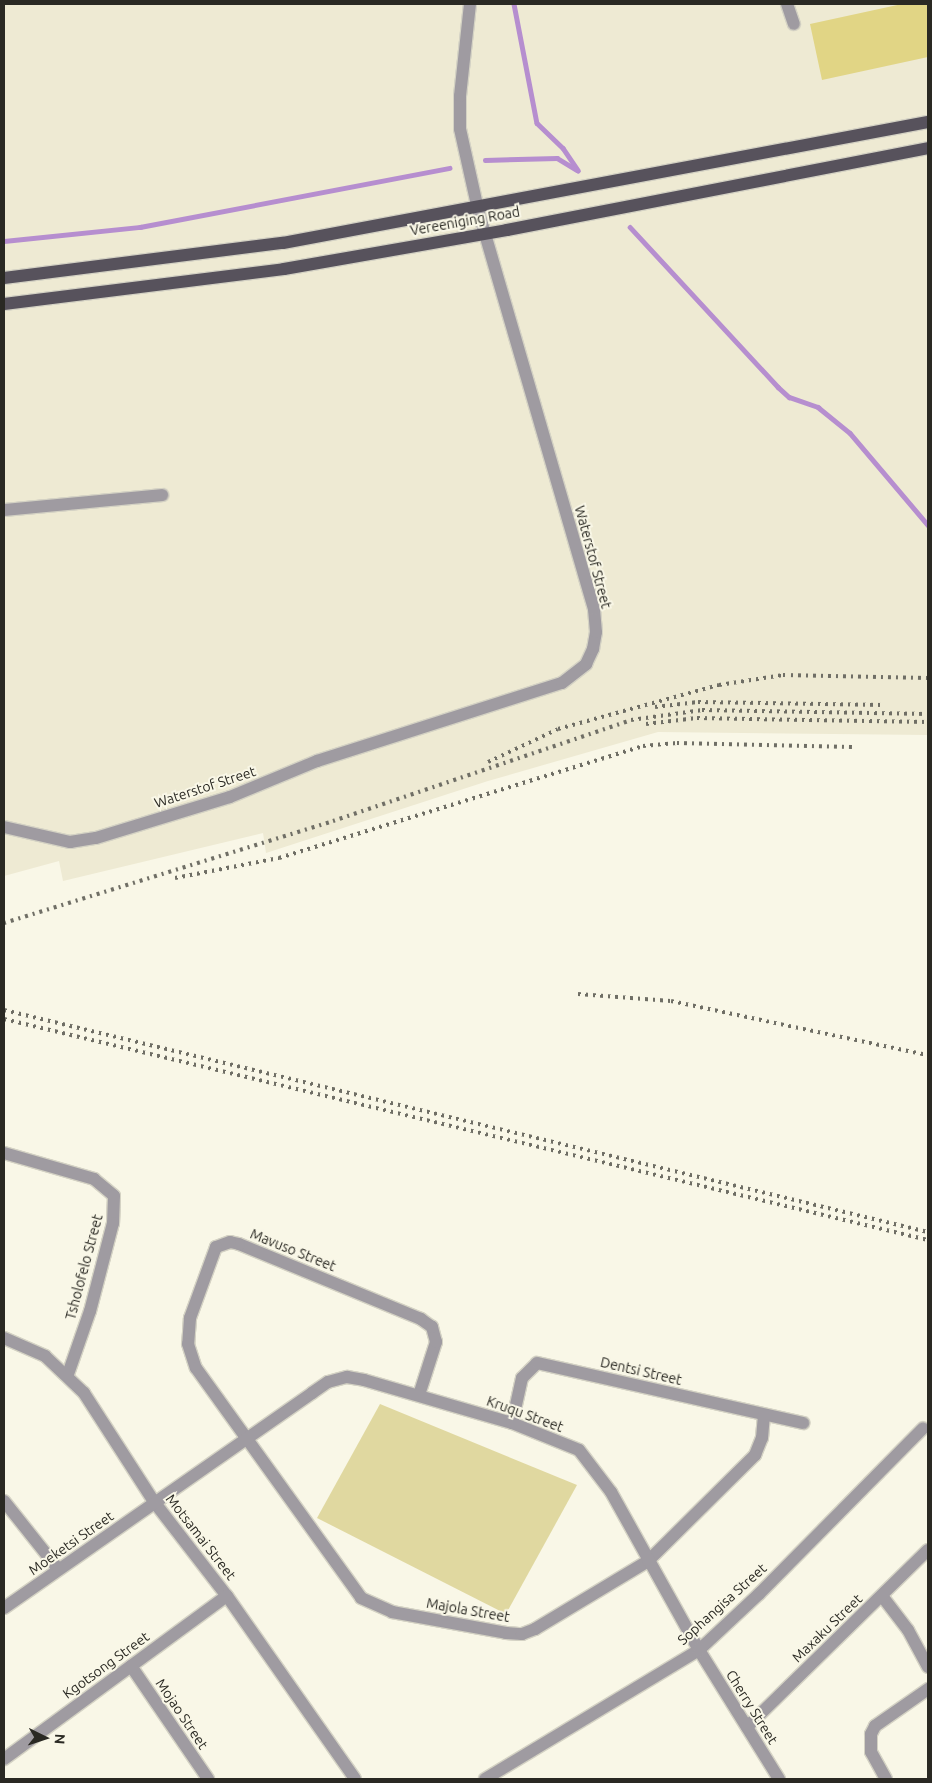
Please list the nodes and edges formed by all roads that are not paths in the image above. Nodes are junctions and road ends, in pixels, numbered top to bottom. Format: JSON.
{"nodes":[{"id":1,"x":470,"y":4,"type":"edge"},
{"id":2,"x":787,"y":4,"type":"edge"},
{"id":3,"x":794,"y":24,"type":"dead end"},
{"id":4,"x":928,"y":122,"type":"edge"},
{"id":5,"x":928,"y":148,"type":"edge"},
{"id":6,"x":478,"y":205,"type":"junction"},
{"id":7,"x":486,"y":233,"type":"junction"},
{"id":8,"x":4,"y":278,"type":"edge"},
{"id":9,"x":4,"y":304,"type":"edge"},
{"id":10,"x":162,"y":495,"type":"dead end"},
{"id":11,"x":4,"y":510,"type":"edge"},
{"id":12,"x":4,"y":828,"type":"edge"},
{"id":13,"x":4,"y":1152,"type":"edge"},
{"id":14,"x":4,"y":1338,"type":"edge"},
{"id":15,"x":68,"y":1374,"type":"junction"},
{"id":16,"x":419,"y":1395,"type":"junction"},
{"id":17,"x":764,"y":1416,"type":"junction"},
{"id":18,"x":512,"y":1423,"type":"junction"},
{"id":19,"x":803,"y":1423,"type":"dead end"},
{"id":20,"x":923,"y":1428,"type":"dead end"},
{"id":21,"x":247,"y":1437,"type":"junction"},
{"id":22,"x":4,"y":1501,"type":"edge"},
{"id":23,"x":156,"y":1503,"type":"junction"},
{"id":24,"x":928,"y":1550,"type":"edge"},
{"id":25,"x":648,"y":1561,"type":"junction"},
{"id":26,"x":58,"y":1569,"type":"junction"},
{"id":27,"x":227,"y":1596,"type":"junction"},
{"id":28,"x":882,"y":1596,"type":"junction"},
{"id":29,"x":4,"y":1608,"type":"edge"},
{"id":30,"x":699,"y":1650,"type":"junction"},
{"id":31,"x":131,"y":1666,"type":"junction"},
{"id":32,"x":928,"y":1667,"type":"edge"},
{"id":33,"x":928,"y":1689,"type":"edge"},
{"id":34,"x":747,"y":1727,"type":"junction"},
{"id":35,"x":4,"y":1759,"type":"edge"},
{"id":36,"x":208,"y":1779,"type":"edge"},
{"id":37,"x":355,"y":1779,"type":"edge"},
{"id":38,"x":485,"y":1779,"type":"edge"},
{"id":39,"x":779,"y":1779,"type":"edge"},
{"id":40,"x":886,"y":1779,"type":"edge"}],
"edges":[{"from":1,"to":6,"type":"street","name":"Waterstof Street"},
{"from":2,"to":3,"type":"street"},
{"from":4,"to":6,"type":"main road","name":"Vereeniging Road"},
{"from":5,"to":7,"type":"main road","name":"Vereeniging Road"},
{"from":6,"to":7,"type":"street","name":"Waterstof Street"},
{"from":6,"to":8,"type":"main road","name":"Vereeniging Road"},
{"from":7,"to":9,"type":"main road","name":"Vereeniging Road"},
{"from":7,"to":12,"type":"street","name":"Waterstof Street"},
{"from":10,"to":11,"type":"street"},
{"from":13,"to":15,"type":"street","name":"Tsholofelo Street"},
{"from":14,"to":15,"type":"street","name":"Motsamai Street"},
{"from":15,"to":23,"type":"street","name":"Motsamai Street"},
{"from":16,"to":18,"type":"street","name":"Kruqu Street"},
{"from":16,"to":21,"type":"street","name":"Kruqu Street"},
{"from":16,"to":21,"type":"street","name":"Mavuso Street"},
{"from":17,"to":18,"type":"street","name":"Dentsi Street"},
{"from":17,"to":19,"type":"street","name":"Dentsi Street"},
{"from":17,"to":25,"type":"street","name":"Majola Street"},
{"from":18,"to":25,"type":"street","name":"Kruqu Street"},
{"from":20,"to":30,"type":"street","name":"Sophangisa Street"},
{"from":21,"to":23,"type":"street","name":"Moeketsi Street"},
{"from":21,"to":25,"type":"street","name":"Majola Street"},
{"from":22,"to":26,"type":"street"},
{"from":23,"to":26,"type":"street","name":"Moeketsi Street"},
{"from":23,"to":27,"type":"street","name":"Motsamai Street"},
{"from":24,"to":28,"type":"street","name":"Maxaku Street"},
{"from":25,"to":30,"type":"street","name":"Kruqu Street"},
{"from":26,"to":29,"type":"street","name":"Moeketsi Street"},
{"from":27,"to":31,"type":"street","name":"Kgotsong Street"},
{"from":27,"to":37,"type":"street","name":"Motsamai Street"},
{"from":28,"to":32,"type":"street"},
{"from":28,"to":34,"type":"street","name":"Maxaku Street"},
{"from":30,"to":34,"type":"street","name":"Cherry Street"},
{"from":30,"to":38,"type":"street","name":"Sophangisa Street"},
{"from":31,"to":35,"type":"street","name":"Kgotsong Street"},
{"from":31,"to":36,"type":"street","name":"Mojao Street"},
{"from":33,"to":40,"type":"street"},
{"from":34,"to":39,"type":"street","name":"Cherry Street"}]}
